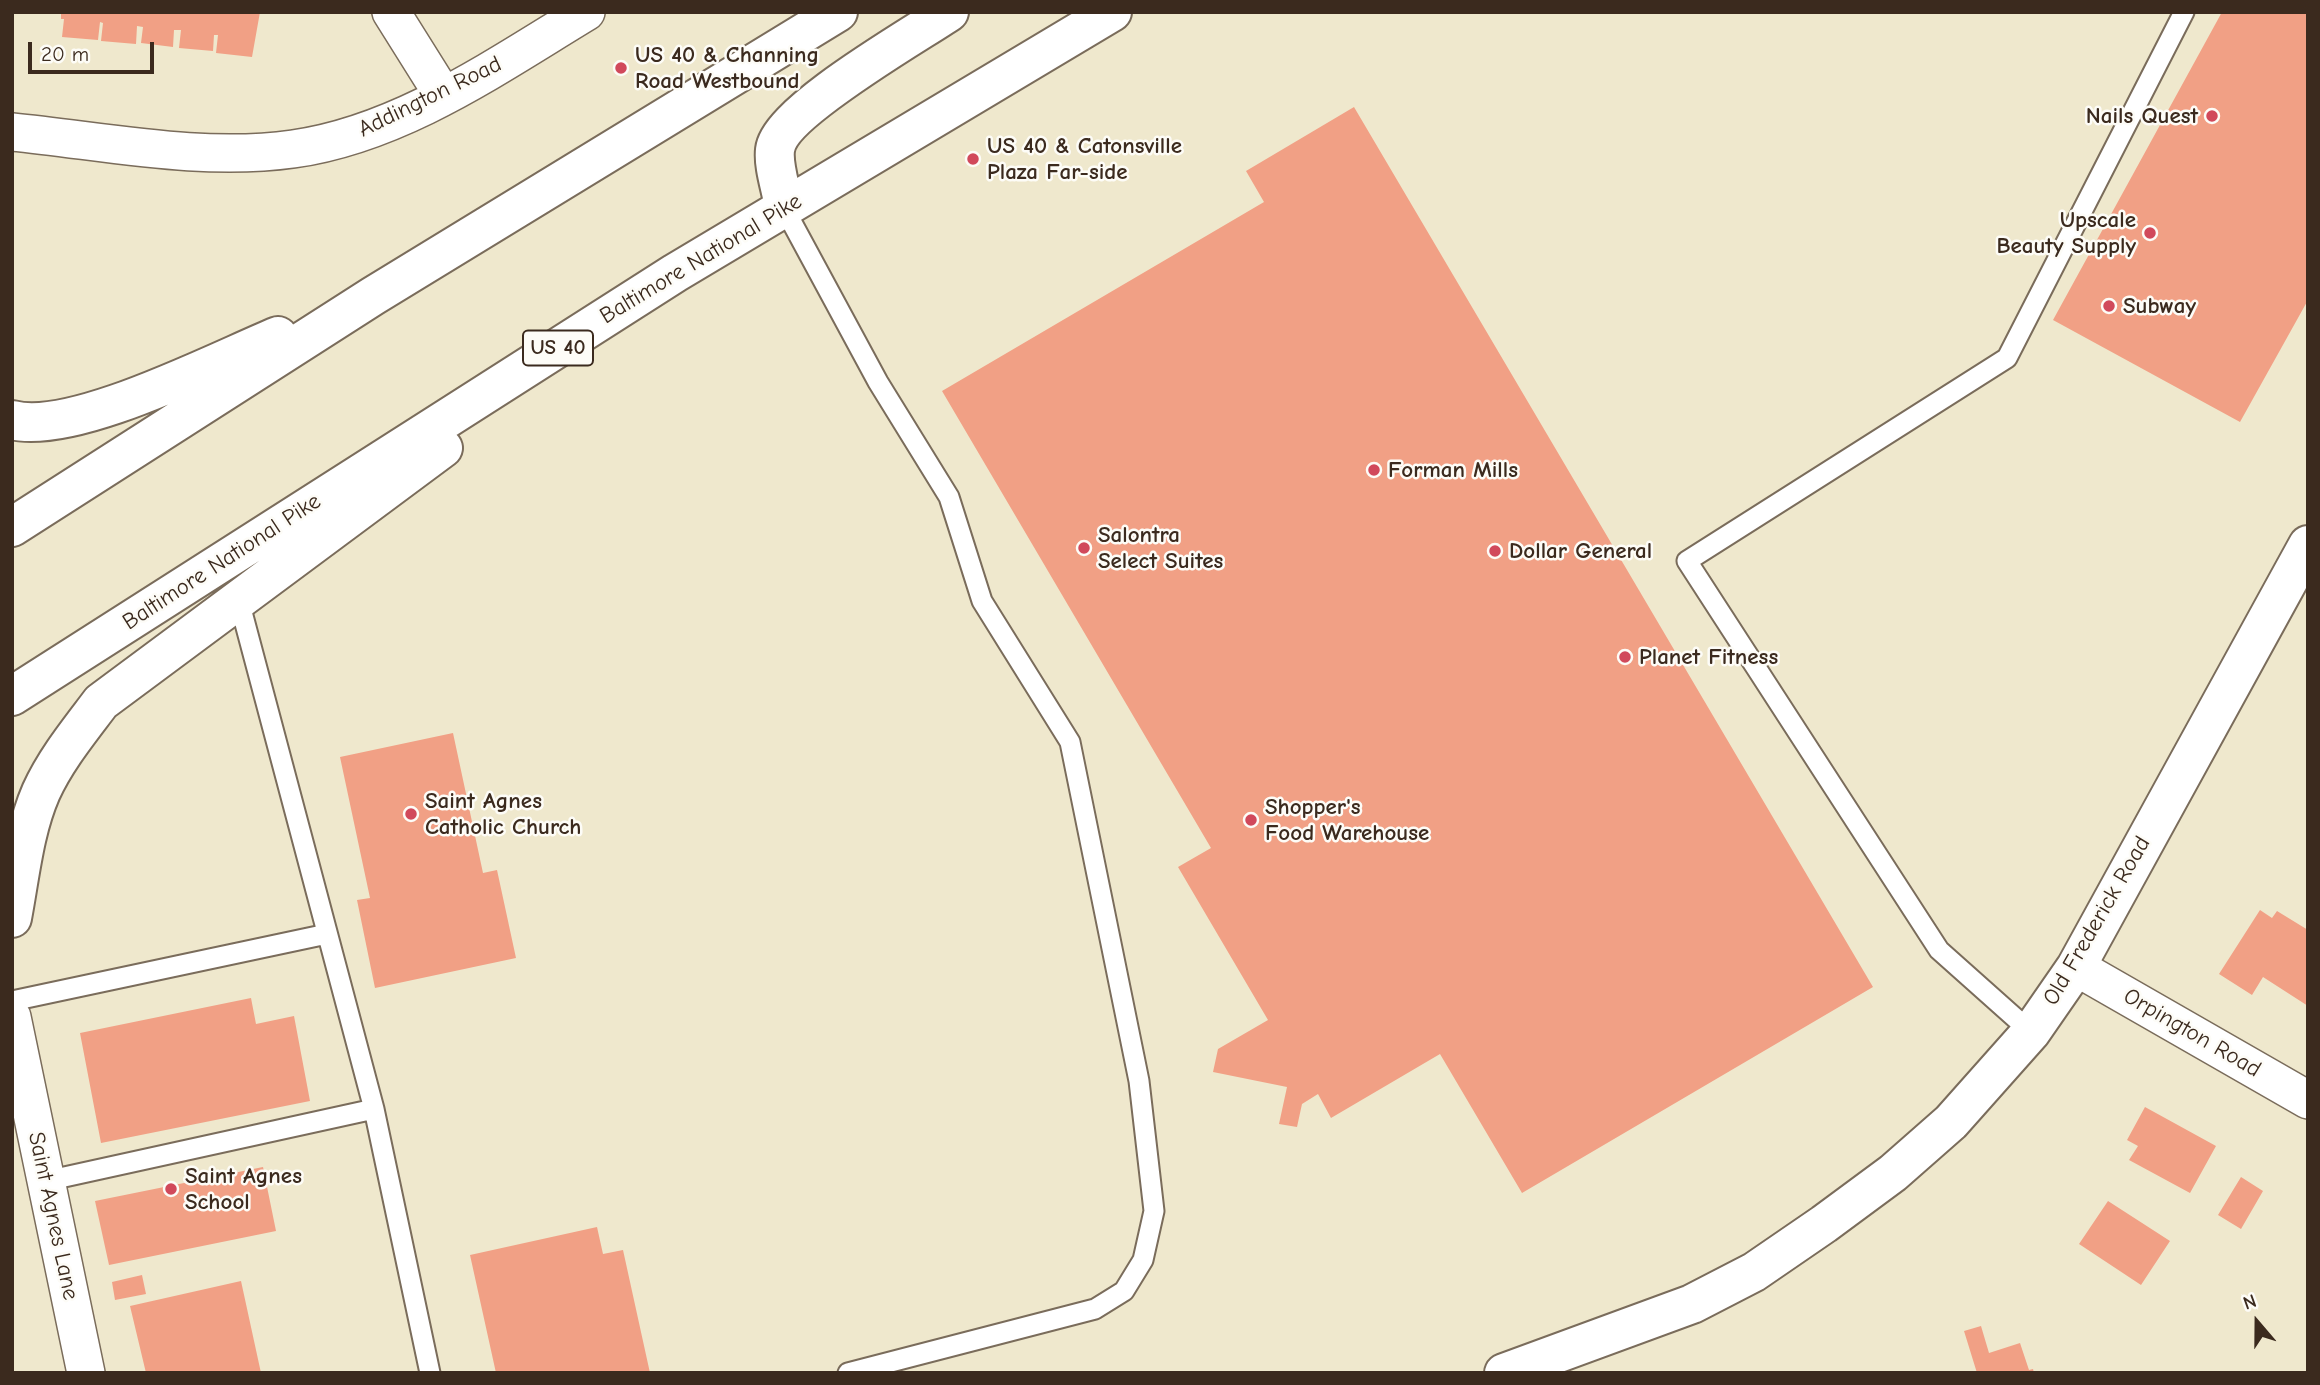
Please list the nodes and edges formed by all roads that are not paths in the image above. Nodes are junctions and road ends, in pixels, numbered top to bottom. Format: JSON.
{"nodes":[{"id":1,"x":391,"y":12,"type":"edge"},
{"id":2,"x":586,"y":12,"type":"edge"},
{"id":3,"x":838,"y":12,"type":"edge"},
{"id":4,"x":949,"y":12,"type":"edge"},
{"id":5,"x":1112,"y":12,"type":"edge"},
{"id":6,"x":2184,"y":12,"type":"edge"},
{"id":7,"x":443,"y":95,"type":"junction"},
{"id":8,"x":12,"y":132,"type":"edge"},
{"id":9,"x":784,"y":208,"type":"junction"},
{"id":10,"x":675,"y":273,"type":"junction"},
{"id":11,"x":373,"y":296,"type":"junction"},
{"id":12,"x":12,"y":419,"type":"edge"},
{"id":13,"x":12,"y":527,"type":"edge"},
{"id":14,"x":2306,"y":550,"type":"edge"},
{"id":15,"x":238,"y":597,"type":"junction"},
{"id":16,"x":12,"y":696,"type":"edge"},
{"id":17,"x":12,"y":918,"type":"edge"},
{"id":18,"x":327,"y":934,"type":"junction"},
{"id":19,"x":2076,"y":967,"type":"junction"},
{"id":20,"x":12,"y":1001,"type":"edge"},
{"id":21,"x":12,"y":1017,"type":"edge"},
{"id":22,"x":2031,"y":1032,"type":"junction"},
{"id":23,"x":2308,"y":1100,"type":"edge"},
{"id":24,"x":374,"y":1109,"type":"junction"},
{"id":25,"x":46,"y":1181,"type":"junction"},
{"id":26,"x":1509,"y":1372,"type":"edge"},
{"id":27,"x":86,"y":1373,"type":"edge"},
{"id":28,"x":430,"y":1373,"type":"edge"},
{"id":29,"x":848,"y":1373,"type":"edge"}],
"edges":[{"from":1,"to":7,"type":"street"},
{"from":2,"to":7,"type":"street","name":"Addington Road"},
{"from":3,"to":11,"type":"main road"},
{"from":4,"to":9,"type":"main road"},
{"from":5,"to":9,"type":"main road","name":"Baltimore National Pike","number":"US 40"},
{"from":6,"to":22,"type":"lane"},
{"from":7,"to":8,"type":"street","name":"Addington Road"},
{"from":9,"to":10,"type":"main road","name":"Baltimore National Pike","number":"US 40"},
{"from":9,"to":29,"type":"lane"},
{"from":10,"to":15,"type":"main road"},
{"from":10,"to":16,"type":"main road","name":"Baltimore National Pike","number":"US 40"},
{"from":11,"to":12,"type":"main road"},
{"from":11,"to":13,"type":"main road"},
{"from":14,"to":19,"type":"main road","name":"Old Frederick Road"},
{"from":15,"to":17,"type":"main road"},
{"from":15,"to":18,"type":"lane"},
{"from":18,"to":20,"type":"lane"},
{"from":18,"to":24,"type":"lane"},
{"from":19,"to":22,"type":"main road","name":"Old Frederick Road"},
{"from":19,"to":23,"type":"street","name":"Orpington Road"},
{"from":21,"to":25,"type":"street","name":"Saint Agnes Lane"},
{"from":22,"to":26,"type":"main road","name":"Old Frederick Road"},
{"from":24,"to":25,"type":"lane"},
{"from":24,"to":28,"type":"lane"},
{"from":25,"to":27,"type":"street","name":"Saint Agnes Lane"}]}
